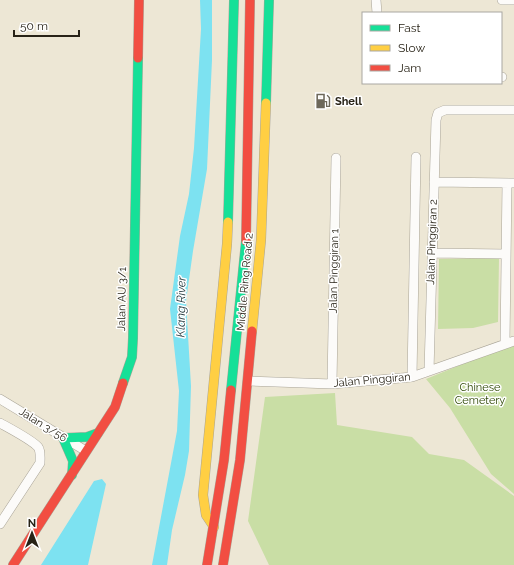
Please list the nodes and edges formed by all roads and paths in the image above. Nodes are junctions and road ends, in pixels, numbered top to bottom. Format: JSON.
{"nodes":[{"id":1,"x":139,"y":0,"type":"edge"},
{"id":2,"x":234,"y":0,"type":"edge"},
{"id":3,"x":250,"y":0,"type":"edge"},
{"id":4,"x":269,"y":0,"type":"edge"},
{"id":5,"x":376,"y":0,"type":"edge"},
{"id":6,"x":502,"y":0,"type":"edge"},
{"id":7,"x":514,"y":0,"type":"edge"},
{"id":8,"x":376,"y":12,"type":"edge"},
{"id":9,"x":514,"y":110,"type":"edge"},
{"id":10,"x":416,"y":157,"type":"dead end"},
{"id":11,"x":336,"y":158,"type":"dead end"},
{"id":12,"x":434,"y":182,"type":"junction"},
{"id":13,"x":510,"y":183,"type":"edge"},
{"id":14,"x":432,"y":253,"type":"junction"},
{"id":15,"x":506,"y":254,"type":"junction"},
{"id":16,"x":510,"y":342,"type":"edge"},
{"id":17,"x":429,"y":371,"type":"junction"},
{"id":18,"x":412,"y":377,"type":"junction"},
{"id":19,"x":248,"y":381,"type":"junction"},
{"id":20,"x":332,"y":384,"type":"junction"},
{"id":21,"x":0,"y":398,"type":"edge"},
{"id":22,"x":0,"y":423,"type":"edge"},
{"id":23,"x":98,"y":433,"type":"junction"},
{"id":24,"x":63,"y":438,"type":"junction"},
{"id":25,"x":86,"y":451,"type":"junction"},
{"id":26,"x":72,"y":475,"type":"junction"},
{"id":27,"x":0,"y":524,"type":"edge"},
{"id":28,"x":214,"y":527,"type":"junction"},
{"id":29,"x":13,"y":565,"type":"edge"},
{"id":30,"x":207,"y":565,"type":"edge"},
{"id":31,"x":223,"y":565,"type":"edge"}],
"edges":[{"from":1,"to":23,"type":"main road","name":"Jalan AU 3/1"},
{"from":2,"to":28,"type":"main road"},
{"from":3,"to":28,"type":"main road","name":"Middle Ring Road 2"},
{"from":4,"to":19,"type":"main road","name":"Middle Ring Road 2"},
{"from":5,"to":8,"type":"street"},
{"from":6,"to":7,"type":"street"},
{"from":9,"to":12,"type":"street","name":"Jalan Pinggiran 2"},
{"from":10,"to":18,"type":"street","name":"Jalan Pinggiran 2"},
{"from":11,"to":20,"type":"street","name":"Jalan Pinggiran 1"},
{"from":12,"to":13,"type":"street"},
{"from":12,"to":14,"type":"street","name":"Jalan Pinggiran 2"},
{"from":13,"to":15,"type":"street"},
{"from":14,"to":15,"type":"street"},
{"from":14,"to":17,"type":"street","name":"Jalan Pinggiran 2"},
{"from":15,"to":16,"type":"street"},
{"from":16,"to":17,"type":"street","name":"Jalan Pinggiran"},
{"from":17,"to":18,"type":"street","name":"Jalan Pinggiran"},
{"from":18,"to":20,"type":"street","name":"Jalan Pinggiran"},
{"from":19,"to":20,"type":"street","name":"Jalan Pinggiran"},
{"from":19,"to":31,"type":"main road","name":"Middle Ring Road 2"},
{"from":21,"to":24,"type":"street","name":"Jalan 3/56"},
{"from":22,"to":27,"type":"street"},
{"from":23,"to":24,"type":"main road"},
{"from":23,"to":25,"type":"main road","name":"Jalan AU 3/1"},
{"from":24,"to":25,"type":"street","name":"Jalan 3/56"},
{"from":24,"to":26,"type":"main road"},
{"from":25,"to":26,"type":"main road","name":"Jalan AU 3/1"},
{"from":26,"to":29,"type":"main road","name":"Jalan AU 3/1"},
{"from":28,"to":30,"type":"main road","name":"Middle Ring Road 2"}]}
